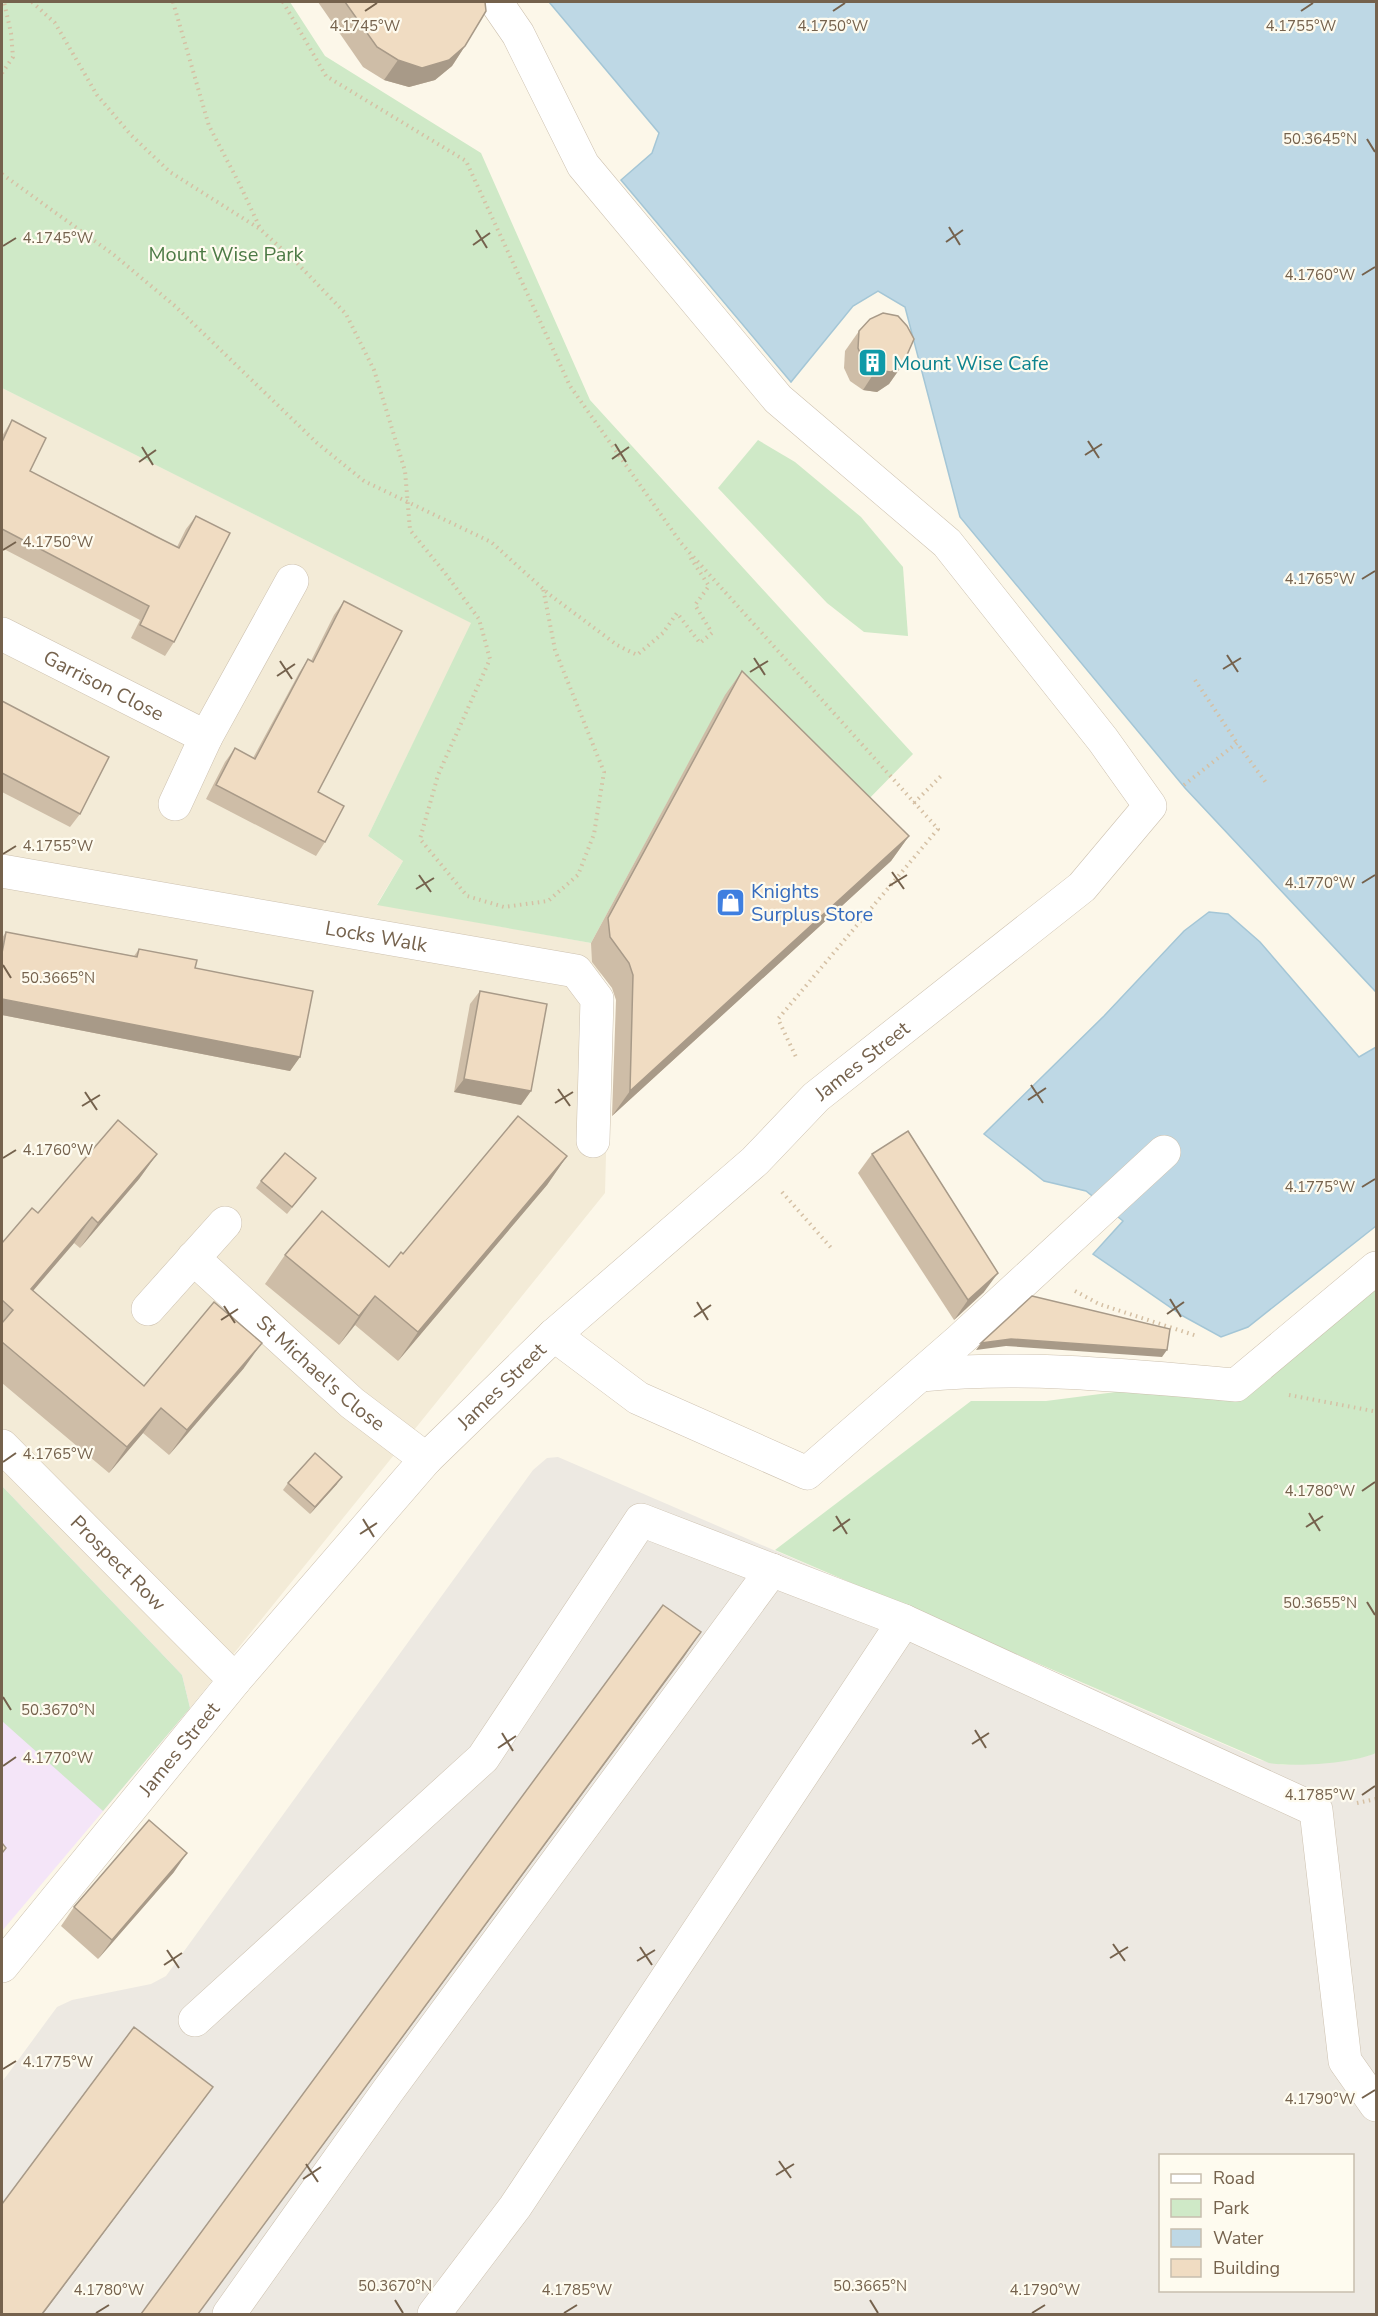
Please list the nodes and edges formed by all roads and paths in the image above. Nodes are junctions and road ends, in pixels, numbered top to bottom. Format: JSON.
{"nodes":[{"id":1,"x":4,"y":2,"type":"edge"},
{"id":2,"x":32,"y":2,"type":"edge"},
{"id":3,"x":173,"y":2,"type":"edge"},
{"id":4,"x":283,"y":2,"type":"edge"},
{"id":5,"x":496,"y":2,"type":"edge"},
{"id":6,"x":2,"y":74,"type":"edge"},
{"id":7,"x":2,"y":174,"type":"edge"},
{"id":8,"x":260,"y":229,"type":"junction"},
{"id":9,"x":406,"y":500,"type":"junction"},
{"id":10,"x":681,"y":543,"type":"junction"},
{"id":11,"x":292,"y":581,"type":"dead end"},
{"id":12,"x":543,"y":588,"type":"junction"},
{"id":13,"x":2,"y":634,"type":"edge"},
{"id":14,"x":1195,"y":680,"type":"dead end"},
{"id":15,"x":206,"y":737,"type":"junction"},
{"id":16,"x":1237,"y":743,"type":"junction"},
{"id":17,"x":941,"y":776,"type":"dead end"},
{"id":18,"x":1267,"y":784,"type":"dead end"},
{"id":19,"x":1178,"y":790,"type":"dead end"},
{"id":20,"x":914,"y":803,"type":"junction"},
{"id":21,"x":175,"y":804,"type":"dead end"},
{"id":22,"x":2,"y":871,"type":"edge"},
{"id":23,"x":816,"y":1097,"type":"junction"},
{"id":24,"x":593,"y":1141,"type":"dead end"},
{"id":25,"x":1164,"y":1152,"type":"dead end"},
{"id":26,"x":755,"y":1161,"type":"junction"},
{"id":27,"x":225,"y":1223,"type":"dead end"},
{"id":28,"x":833,"y":1250,"type":"dead end"},
{"id":29,"x":193,"y":1258,"type":"junction"},
{"id":30,"x":1040,"y":1267,"type":"junction"},
{"id":31,"x":1377,"y":1268,"type":"edge"},
{"id":32,"x":148,"y":1309,"type":"dead end"},
{"id":33,"x":554,"y":1335,"type":"junction"},
{"id":34,"x":1201,"y":1337,"type":"dead end"},
{"id":35,"x":921,"y":1375,"type":"junction"},
{"id":36,"x":1236,"y":1385,"type":"junction"},
{"id":37,"x":1373,"y":1410,"type":"dead end"},
{"id":38,"x":2,"y":1446,"type":"edge"},
{"id":39,"x":426,"y":1459,"type":"junction"},
{"id":40,"x":772,"y":1570,"type":"junction"},
{"id":41,"x":904,"y":1621,"type":"junction"},
{"id":42,"x":235,"y":1680,"type":"junction"},
{"id":43,"x":2,"y":1966,"type":"edge"},
{"id":44,"x":195,"y":2020,"type":"dead end"},
{"id":45,"x":1377,"y":2105,"type":"edge"},
{"id":46,"x":229,"y":2314,"type":"edge"},
{"id":47,"x":434,"y":2314,"type":"edge"}],
"edges":[{"from":1,"to":6,"type":"path"},
{"from":2,"to":8,"type":"path"},
{"from":3,"to":8,"type":"path"},
{"from":4,"to":10,"type":"path"},
{"from":5,"to":23,"type":"street","name":"James Street"},
{"from":7,"to":9,"type":"path"},
{"from":8,"to":9,"type":"path"},
{"from":9,"to":12,"type":"path"},
{"from":9,"to":12,"type":"path"},
{"from":10,"to":12,"type":"path"},
{"from":10,"to":20,"type":"path"},
{"from":11,"to":15,"type":"street"},
{"from":13,"to":15,"type":"street","name":"Garrison Close"},
{"from":14,"to":16,"type":"path"},
{"from":15,"to":21,"type":"street"},
{"from":16,"to":18,"type":"path"},
{"from":16,"to":19,"type":"path"},
{"from":17,"to":20,"type":"path"},
{"from":20,"to":23,"type":"path"},
{"from":22,"to":24,"type":"street","name":"Locks Walk"},
{"from":23,"to":26,"type":"street","name":"James Street"},
{"from":25,"to":30,"type":"street"},
{"from":26,"to":28,"type":"path"},
{"from":26,"to":33,"type":"street","name":"James Street"},
{"from":27,"to":29,"type":"street"},
{"from":29,"to":32,"type":"street"},
{"from":29,"to":39,"type":"street","name":"St Michael's Close"},
{"from":30,"to":34,"type":"path"},
{"from":30,"to":35,"type":"street"},
{"from":31,"to":36,"type":"street"},
{"from":33,"to":35,"type":"street"},
{"from":33,"to":39,"type":"street","name":"James Street"},
{"from":35,"to":36,"type":"street"},
{"from":36,"to":37,"type":"path"},
{"from":38,"to":42,"type":"street","name":"Prospect Row"},
{"from":39,"to":42,"type":"street","name":"James Street"},
{"from":40,"to":41,"type":"street"},
{"from":40,"to":44,"type":"street"},
{"from":40,"to":46,"type":"street"},
{"from":41,"to":45,"type":"street"},
{"from":41,"to":47,"type":"street"},
{"from":42,"to":43,"type":"street","name":"James Street"}]}
